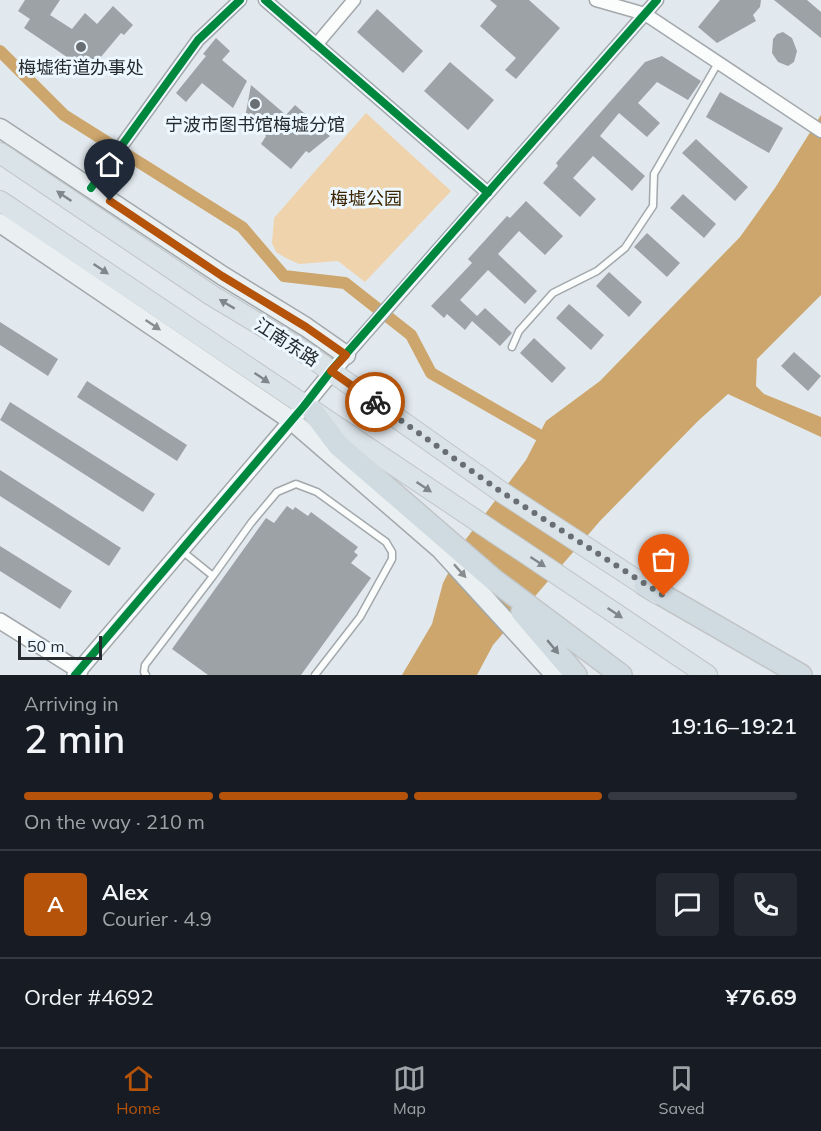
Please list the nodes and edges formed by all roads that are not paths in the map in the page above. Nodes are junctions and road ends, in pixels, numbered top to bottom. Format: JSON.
{"nodes":[{"id":1,"x":240,"y":0,"type":"edge"},
{"id":2,"x":265,"y":0,"type":"edge"},
{"id":3,"x":354,"y":0,"type":"edge"},
{"id":4,"x":596,"y":0,"type":"edge"},
{"id":5,"x":657,"y":0,"type":"edge"},
{"id":6,"x":645,"y":14,"type":"junction"},
{"id":7,"x":316,"y":45,"type":"junction"},
{"id":8,"x":718,"y":62,"type":"junction"},
{"id":9,"x":0,"y":128,"type":"edge"},
{"id":10,"x":821,"y":131,"type":"edge"},
{"id":11,"x":0,"y":153,"type":"edge"},
{"id":12,"x":91,"y":189,"type":"junction"},
{"id":13,"x":488,"y":193,"type":"junction"},
{"id":14,"x":0,"y":201,"type":"edge"},
{"id":15,"x":0,"y":223,"type":"edge"},
{"id":16,"x":512,"y":347,"type":"dead end"},
{"id":17,"x":346,"y":355,"type":"junction"},
{"id":18,"x":331,"y":371,"type":"junction"},
{"id":19,"x":303,"y":413,"type":"junction"},
{"id":20,"x":181,"y":551,"type":"junction"},
{"id":21,"x":213,"y":576,"type":"junction"},
{"id":22,"x":645,"y":585,"type":"junction"},
{"id":23,"x":533,"y":616,"type":"junction"},
{"id":24,"x":0,"y":621,"type":"edge"},
{"id":25,"x":80,"y":674,"type":"edge"},
{"id":26,"x":146,"y":675,"type":"edge"},
{"id":27,"x":315,"y":675,"type":"edge"},
{"id":28,"x":555,"y":675,"type":"edge"},
{"id":29,"x":576,"y":675,"type":"edge"},
{"id":30,"x":621,"y":675,"type":"edge"},
{"id":31,"x":707,"y":675,"type":"edge"},
{"id":32,"x":780,"y":675,"type":"edge"},
{"id":33,"x":801,"y":675,"type":"edge"}],
"edges":[{"from":1,"to":12,"type":"street"},
{"from":2,"to":7,"type":"street"},
{"from":3,"to":7,"type":"street"},
{"from":4,"to":6,"type":"street"},
{"from":5,"to":6,"type":"street"},
{"from":6,"to":8,"type":"street"},
{"from":6,"to":13,"type":"street"},
{"from":7,"to":13,"type":"street"},
{"from":8,"to":10,"type":"street"},
{"from":8,"to":16,"type":"lane"},
{"from":9,"to":12,"type":"main road"},
{"from":18,"to":11,"type":"main road","name":"江南东路","one_way":true},
{"from":12,"to":17,"type":"main road"},
{"from":13,"to":17,"type":"street"},
{"from":14,"to":19,"type":"main road","one_way":true},
{"from":15,"to":19,"type":"main road","one_way":true},
{"from":17,"to":18,"type":"street"},
{"from":18,"to":19,"type":"street"},
{"from":18,"to":22,"type":"main road","name":"江南东路"},
{"from":19,"to":20,"type":"street"},
{"from":19,"to":23,"type":"highway"},
{"from":19,"to":28,"type":"main road","one_way":true},
{"from":19,"to":31,"type":"main road","one_way":true},
{"from":20,"to":21,"type":"lane"},
{"from":20,"to":25,"type":"street"},
{"from":21,"to":26,"type":"lane"},
{"from":21,"to":27,"type":"lane"},
{"from":22,"to":32,"type":"main road","name":"江南东路"},
{"from":22,"to":33,"type":"highway"},
{"from":23,"to":29,"type":"highway","one_way":true},
{"from":23,"to":30,"type":"highway"},
{"from":24,"to":25,"type":"street"}]}
